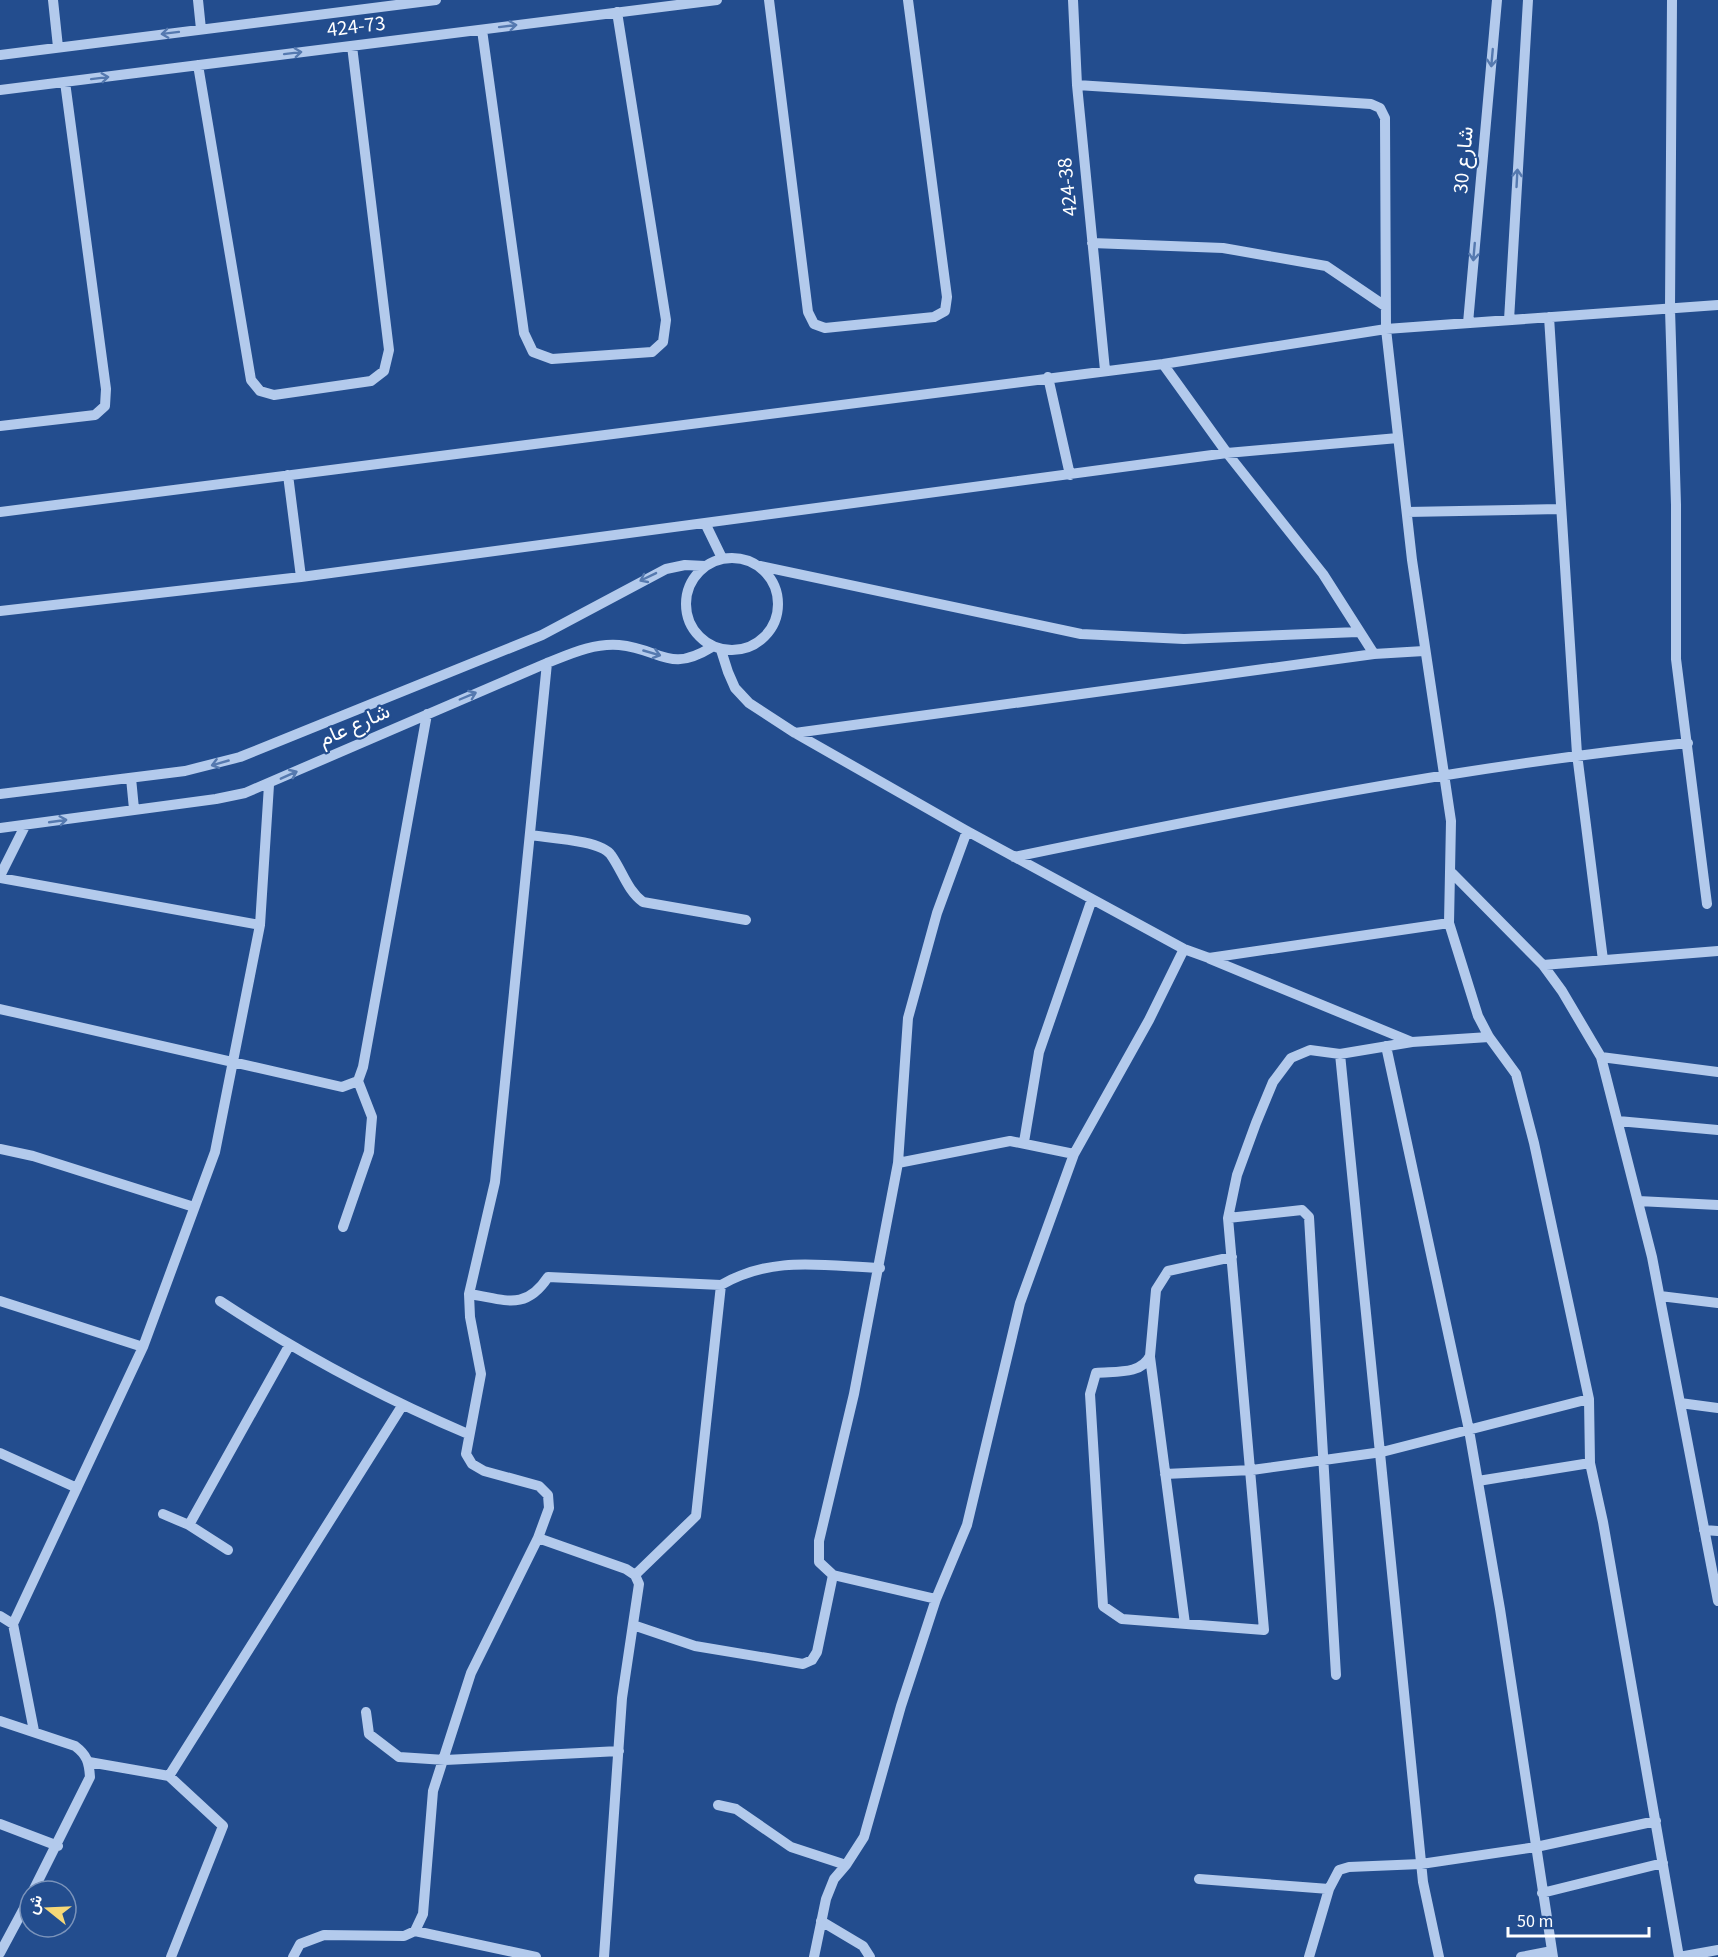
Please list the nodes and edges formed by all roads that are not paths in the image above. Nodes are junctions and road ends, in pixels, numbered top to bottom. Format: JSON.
{"nodes":[{"id":1,"x":52,"y":0,"type":"edge"},
{"id":2,"x":198,"y":0,"type":"edge"},
{"id":3,"x":436,"y":0,"type":"edge"},
{"id":4,"x":717,"y":0,"type":"edge"},
{"id":5,"x":769,"y":0,"type":"edge"},
{"id":6,"x":908,"y":0,"type":"edge"},
{"id":7,"x":1073,"y":0,"type":"edge"},
{"id":8,"x":1497,"y":0,"type":"edge"},
{"id":9,"x":1527,"y":0,"type":"edge"},
{"id":10,"x":1672,"y":0,"type":"edge"},
{"id":11,"x":338,"y":6,"type":"edge"},
{"id":12,"x":617,"y":12,"type":"junction"},
{"id":13,"x":201,"y":29,"type":"junction"},
{"id":14,"x":482,"y":30,"type":"junction"},
{"id":15,"x":352,"y":46,"type":"junction"},
{"id":16,"x":58,"y":47,"type":"junction"},
{"id":17,"x":0,"y":55,"type":"edge"},
{"id":18,"x":198,"y":65,"type":"junction"},
{"id":19,"x":65,"y":82,"type":"junction"},
{"id":20,"x":1077,"y":84,"type":"junction"},
{"id":21,"x":0,"y":90,"type":"edge"},
{"id":22,"x":1092,"y":243,"type":"junction"},
{"id":23,"x":1718,"y":305,"type":"edge"},
{"id":24,"x":1385,"y":306,"type":"junction"},
{"id":25,"x":1670,"y":309,"type":"junction"},
{"id":26,"x":1549,"y":317,"type":"junction"},
{"id":27,"x":1509,"y":320,"type":"junction"},
{"id":28,"x":1468,"y":323,"type":"junction"},
{"id":29,"x":1386,"y":329,"type":"junction"},
{"id":30,"x":1163,"y":364,"type":"junction"},
{"id":31,"x":1105,"y":370,"type":"junction"},
{"id":32,"x":1048,"y":377,"type":"junction"},
{"id":33,"x":0,"y":426,"type":"edge"},
{"id":34,"x":1398,"y":438,"type":"junction"},
{"id":35,"x":1227,"y":453,"type":"junction"},
{"id":36,"x":1070,"y":474,"type":"junction"},
{"id":37,"x":288,"y":475,"type":"junction"},
{"id":38,"x":1559,"y":508,"type":"junction"},
{"id":39,"x":0,"y":512,"type":"edge"},
{"id":40,"x":1407,"y":512,"type":"junction"},
{"id":41,"x":705,"y":524,"type":"junction"},
{"id":42,"x":722,"y":558,"type":"junction"},
{"id":43,"x":705,"y":566,"type":"junction"},
{"id":44,"x":760,"y":566,"type":"junction"},
{"id":45,"x":302,"y":578,"type":"junction"},
{"id":46,"x":0,"y":611,"type":"edge"},
{"id":47,"x":1358,"y":632,"type":"junction"},
{"id":48,"x":717,"y":648,"type":"junction"},
{"id":49,"x":1424,"y":651,"type":"junction"},
{"id":50,"x":1374,"y":654,"type":"junction"},
{"id":51,"x":547,"y":663,"type":"junction"},
{"id":52,"x":427,"y":714,"type":"junction"},
{"id":53,"x":795,"y":733,"type":"junction"},
{"id":54,"x":1688,"y":743,"type":"junction"},
{"id":55,"x":1577,"y":754,"type":"junction"},
{"id":56,"x":1446,"y":775,"type":"junction"},
{"id":57,"x":131,"y":778,"type":"junction"},
{"id":58,"x":269,"y":785,"type":"junction"},
{"id":59,"x":0,"y":794,"type":"edge"},
{"id":60,"x":134,"y":809,"type":"junction"},
{"id":61,"x":24,"y":826,"type":"junction"},
{"id":62,"x":0,"y":828,"type":"edge"},
{"id":63,"x":967,"y":831,"type":"junction"},
{"id":64,"x":530,"y":835,"type":"junction"},
{"id":65,"x":1014,"y":857,"type":"junction"},
{"id":66,"x":1452,"y":873,"type":"junction"},
{"id":67,"x":0,"y":877,"type":"edge"},
{"id":68,"x":1092,"y":899,"type":"junction"},
{"id":69,"x":1707,"y":904,"type":"dead end"},
{"id":70,"x":746,"y":920,"type":"dead end"},
{"id":71,"x":1449,"y":922,"type":"junction"},
{"id":72,"x":260,"y":925,"type":"junction"},
{"id":73,"x":1184,"y":949,"type":"junction"},
{"id":74,"x":1718,"y":951,"type":"edge"},
{"id":75,"x":1209,"y":958,"type":"junction"},
{"id":76,"x":1604,"y":960,"type":"junction"},
{"id":77,"x":1543,"y":965,"type":"junction"},
{"id":78,"x":0,"y":1009,"type":"edge"},
{"id":79,"x":1489,"y":1037,"type":"junction"},
{"id":80,"x":1412,"y":1042,"type":"junction"},
{"id":81,"x":1386,"y":1046,"type":"junction"},
{"id":82,"x":1340,"y":1054,"type":"junction"},
{"id":83,"x":1601,"y":1057,"type":"junction"},
{"id":84,"x":233,"y":1062,"type":"junction"},
{"id":85,"x":1718,"y":1072,"type":"edge"},
{"id":86,"x":358,"y":1081,"type":"junction"},
{"id":87,"x":1618,"y":1121,"type":"junction"},
{"id":88,"x":1718,"y":1130,"type":"edge"},
{"id":89,"x":1024,"y":1142,"type":"junction"},
{"id":90,"x":0,"y":1149,"type":"edge"},
{"id":91,"x":1074,"y":1154,"type":"junction"},
{"id":92,"x":898,"y":1163,"type":"junction"},
{"id":93,"x":1638,"y":1201,"type":"junction"},
{"id":94,"x":1718,"y":1205,"type":"edge"},
{"id":95,"x":194,"y":1207,"type":"junction"},
{"id":96,"x":1228,"y":1218,"type":"junction"},
{"id":97,"x":343,"y":1227,"type":"dead end"},
{"id":98,"x":1232,"y":1257,"type":"junction"},
{"id":99,"x":880,"y":1268,"type":"junction"},
{"id":100,"x":721,"y":1285,"type":"junction"},
{"id":101,"x":469,"y":1294,"type":"junction"},
{"id":102,"x":1660,"y":1296,"type":"junction"},
{"id":103,"x":0,"y":1301,"type":"edge"},
{"id":104,"x":220,"y":1301,"type":"dead end"},
{"id":105,"x":1718,"y":1303,"type":"edge"},
{"id":106,"x":289,"y":1346,"type":"junction"},
{"id":107,"x":143,"y":1347,"type":"junction"},
{"id":108,"x":1150,"y":1356,"type":"junction"},
{"id":109,"x":1589,"y":1399,"type":"junction"},
{"id":110,"x":1680,"y":1403,"type":"junction"},
{"id":111,"x":402,"y":1406,"type":"junction"},
{"id":112,"x":1718,"y":1408,"type":"edge"},
{"id":113,"x":1469,"y":1430,"type":"junction"},
{"id":114,"x":468,"y":1434,"type":"junction"},
{"id":115,"x":1382,"y":1452,"type":"junction"},
{"id":116,"x":0,"y":1454,"type":"edge"},
{"id":117,"x":1323,"y":1460,"type":"junction"},
{"id":118,"x":1590,"y":1462,"type":"junction"},
{"id":119,"x":1252,"y":1470,"type":"junction"},
{"id":120,"x":1165,"y":1474,"type":"junction"},
{"id":121,"x":1478,"y":1481,"type":"junction"},
{"id":122,"x":77,"y":1488,"type":"junction"},
{"id":123,"x":163,"y":1514,"type":"dead end"},
{"id":124,"x":189,"y":1525,"type":"junction"},
{"id":125,"x":1704,"y":1530,"type":"junction"},
{"id":126,"x":1718,"y":1531,"type":"edge"},
{"id":127,"x":538,"y":1538,"type":"junction"},
{"id":128,"x":228,"y":1550,"type":"dead end"},
{"id":129,"x":635,"y":1575,"type":"junction"},
{"id":130,"x":833,"y":1575,"type":"junction"},
{"id":131,"x":936,"y":1599,"type":"junction"},
{"id":132,"x":1718,"y":1601,"type":"edge"},
{"id":133,"x":0,"y":1616,"type":"edge"},
{"id":134,"x":13,"y":1624,"type":"junction"},
{"id":135,"x":1185,"y":1624,"type":"junction"},
{"id":136,"x":633,"y":1625,"type":"junction"},
{"id":137,"x":1336,"y":1674,"type":"dead end"},
{"id":138,"x":366,"y":1712,"type":"dead end"},
{"id":139,"x":0,"y":1721,"type":"edge"},
{"id":140,"x":34,"y":1731,"type":"junction"},
{"id":141,"x":619,"y":1751,"type":"junction"},
{"id":142,"x":445,"y":1760,"type":"junction"},
{"id":143,"x":89,"y":1762,"type":"junction"},
{"id":144,"x":169,"y":1776,"type":"junction"},
{"id":145,"x":718,"y":1805,"type":"dead end"},
{"id":146,"x":1656,"y":1821,"type":"junction"},
{"id":147,"x":0,"y":1824,"type":"edge"},
{"id":148,"x":57,"y":1846,"type":"junction"},
{"id":149,"x":1536,"y":1847,"type":"junction"},
{"id":150,"x":1663,"y":1863,"type":"junction"},
{"id":151,"x":1421,"y":1864,"type":"junction"},
{"id":152,"x":846,"y":1865,"type":"junction"},
{"id":153,"x":39,"y":1879,"type":"edge"},
{"id":154,"x":1199,"y":1879,"type":"dead end"},
{"id":155,"x":1329,"y":1890,"type":"junction"},
{"id":156,"x":1542,"y":1893,"type":"junction"},
{"id":157,"x":18,"y":1919,"type":"edge"},
{"id":158,"x":821,"y":1922,"type":"junction"},
{"id":159,"x":415,"y":1931,"type":"junction"},
{"id":160,"x":1718,"y":1950,"type":"edge"},
{"id":161,"x":0,"y":1953,"type":"edge"},
{"id":162,"x":1552,"y":1954,"type":"edge"},
{"id":163,"x":171,"y":1957,"type":"edge"},
{"id":164,"x":293,"y":1957,"type":"edge"},
{"id":165,"x":536,"y":1957,"type":"edge"},
{"id":166,"x":604,"y":1957,"type":"edge"},
{"id":167,"x":814,"y":1957,"type":"edge"},
{"id":168,"x":870,"y":1957,"type":"edge"},
{"id":169,"x":1309,"y":1957,"type":"edge"},
{"id":170,"x":1439,"y":1957,"type":"edge"},
{"id":171,"x":1521,"y":1957,"type":"edge"},
{"id":172,"x":1679,"y":1957,"type":"edge"}],
"edges":[{"from":1,"to":16,"type":"street"},
{"from":2,"to":13,"type":"street"},
{"from":3,"to":11,"type":"street","name":"424-73"},
{"from":4,"to":12,"type":"street","name":"424-73"},
{"from":5,"to":6,"type":"street"},
{"from":7,"to":20,"type":"street","name":"424-38"},
{"from":8,"to":28,"type":"street","name":"شارع 30","one_way":true},
{"from":27,"to":9,"type":"street","one_way":true},
{"from":10,"to":25,"type":"street"},
{"from":11,"to":13,"type":"street","name":"424-73"},
{"from":14,"to":12,"type":"street","name":"424-73","one_way":true},
{"from":12,"to":14,"type":"street"},
{"from":13,"to":16,"type":"street","name":"424-73","one_way":true},
{"from":14,"to":15,"type":"street","name":"424-73"},
{"from":18,"to":15,"type":"street","name":"424-73","one_way":true},
{"from":15,"to":18,"type":"street"},
{"from":16,"to":17,"type":"street","name":"424-73"},
{"from":19,"to":18,"type":"street","name":"424-73","one_way":true},
{"from":19,"to":21,"type":"street","name":"424-73"},
{"from":19,"to":33,"type":"street"},
{"from":20,"to":22,"type":"street","name":"424-38"},
{"from":20,"to":24,"type":"street"},
{"from":22,"to":24,"type":"street"},
{"from":22,"to":31,"type":"street","name":"424-38"},
{"from":23,"to":25,"type":"street"},
{"from":24,"to":29,"type":"street"},
{"from":25,"to":26,"type":"street"},
{"from":25,"to":54,"type":"street"},
{"from":26,"to":27,"type":"street"},
{"from":26,"to":38,"type":"street"},
{"from":27,"to":28,"type":"street"},
{"from":28,"to":29,"type":"street"},
{"from":29,"to":30,"type":"street"},
{"from":29,"to":34,"type":"street"},
{"from":30,"to":31,"type":"street"},
{"from":30,"to":35,"type":"street"},
{"from":31,"to":32,"type":"street"},
{"from":32,"to":36,"type":"street"},
{"from":32,"to":37,"type":"street"},
{"from":34,"to":35,"type":"street"},
{"from":34,"to":40,"type":"street"},
{"from":35,"to":36,"type":"street"},
{"from":35,"to":47,"type":"street"},
{"from":36,"to":41,"type":"street"},
{"from":37,"to":39,"type":"street"},
{"from":37,"to":45,"type":"street"},
{"from":38,"to":40,"type":"street"},
{"from":38,"to":55,"type":"street"},
{"from":40,"to":49,"type":"street"},
{"from":41,"to":42,"type":"street"},
{"from":41,"to":45,"type":"street"},
{"from":42,"to":43,"type":"street"},
{"from":42,"to":44,"type":"street"},
{"from":43,"to":48,"type":"street"},
{"from":43,"to":57,"type":"street","name":"شارع عام","one_way":true},
{"from":44,"to":47,"type":"street"},
{"from":44,"to":48,"type":"street"},
{"from":45,"to":46,"type":"street"},
{"from":47,"to":50,"type":"street"},
{"from":51,"to":48,"type":"street","name":"شارع عام","one_way":true},
{"from":48,"to":53,"type":"street"},
{"from":49,"to":50,"type":"street"},
{"from":49,"to":56,"type":"street"},
{"from":50,"to":53,"type":"street"},
{"from":52,"to":51,"type":"street","name":"شارع عام","one_way":true},
{"from":51,"to":64,"type":"street"},
{"from":58,"to":52,"type":"street","name":"شارع عام","one_way":true},
{"from":52,"to":86,"type":"street"},
{"from":53,"to":63,"type":"street"},
{"from":54,"to":55,"type":"street"},
{"from":54,"to":69,"type":"street"},
{"from":55,"to":56,"type":"street"},
{"from":55,"to":76,"type":"street"},
{"from":56,"to":65,"type":"street"},
{"from":56,"to":66,"type":"street"},
{"from":57,"to":59,"type":"street","name":"شارع عام"},
{"from":57,"to":60,"type":"street"},
{"from":58,"to":60,"type":"street","name":"شارع عام"},
{"from":58,"to":72,"type":"street"},
{"from":61,"to":60,"type":"street","name":"شارع عام","one_way":true},
{"from":61,"to":62,"type":"street","name":"شارع عام"},
{"from":61,"to":67,"type":"street"},
{"from":63,"to":65,"type":"street"},
{"from":63,"to":92,"type":"street"},
{"from":64,"to":70,"type":"street"},
{"from":64,"to":101,"type":"street"},
{"from":65,"to":68,"type":"street"},
{"from":66,"to":71,"type":"street"},
{"from":66,"to":77,"type":"street"},
{"from":67,"to":72,"type":"street"},
{"from":68,"to":73,"type":"street"},
{"from":68,"to":89,"type":"street"},
{"from":71,"to":75,"type":"street"},
{"from":71,"to":79,"type":"street"},
{"from":72,"to":84,"type":"street"},
{"from":73,"to":75,"type":"street"},
{"from":73,"to":91,"type":"street"},
{"from":74,"to":76,"type":"street"},
{"from":75,"to":80,"type":"street"},
{"from":76,"to":77,"type":"street"},
{"from":77,"to":83,"type":"street"},
{"from":78,"to":84,"type":"street"},
{"from":79,"to":80,"type":"street"},
{"from":79,"to":109,"type":"street"},
{"from":80,"to":81,"type":"street"},
{"from":81,"to":82,"type":"street"},
{"from":81,"to":113,"type":"street"},
{"from":82,"to":96,"type":"street"},
{"from":82,"to":115,"type":"street"},
{"from":83,"to":85,"type":"street"},
{"from":83,"to":87,"type":"street"},
{"from":84,"to":86,"type":"street"},
{"from":84,"to":95,"type":"street"},
{"from":86,"to":97,"type":"street"},
{"from":87,"to":88,"type":"street"},
{"from":87,"to":93,"type":"street"},
{"from":89,"to":91,"type":"street"},
{"from":89,"to":92,"type":"street"},
{"from":90,"to":95,"type":"street"},
{"from":91,"to":131,"type":"street"},
{"from":92,"to":99,"type":"street"},
{"from":93,"to":94,"type":"street"},
{"from":93,"to":102,"type":"street"},
{"from":95,"to":107,"type":"street"},
{"from":96,"to":98,"type":"street"},
{"from":96,"to":117,"type":"street"},
{"from":98,"to":108,"type":"street"},
{"from":98,"to":119,"type":"street"},
{"from":99,"to":100,"type":"street"},
{"from":99,"to":130,"type":"street"},
{"from":100,"to":101,"type":"street"},
{"from":100,"to":129,"type":"street"},
{"from":101,"to":114,"type":"street"},
{"from":102,"to":105,"type":"street"},
{"from":102,"to":110,"type":"street"},
{"from":103,"to":107,"type":"street"},
{"from":104,"to":106,"type":"street"},
{"from":106,"to":111,"type":"street"},
{"from":106,"to":124,"type":"street"},
{"from":107,"to":122,"type":"street"},
{"from":108,"to":120,"type":"street"},
{"from":108,"to":135,"type":"street"},
{"from":109,"to":113,"type":"street"},
{"from":109,"to":118,"type":"street"},
{"from":110,"to":112,"type":"street"},
{"from":110,"to":125,"type":"street"},
{"from":111,"to":114,"type":"street"},
{"from":111,"to":144,"type":"street"},
{"from":113,"to":115,"type":"street"},
{"from":113,"to":121,"type":"street"},
{"from":114,"to":127,"type":"street"},
{"from":115,"to":117,"type":"street"},
{"from":115,"to":151,"type":"street"},
{"from":116,"to":122,"type":"street"},
{"from":117,"to":119,"type":"street"},
{"from":117,"to":137,"type":"street"},
{"from":118,"to":121,"type":"street"},
{"from":118,"to":146,"type":"street"},
{"from":119,"to":120,"type":"street"},
{"from":119,"to":135,"type":"street"},
{"from":120,"to":135,"type":"street"},
{"from":121,"to":149,"type":"street"},
{"from":122,"to":134,"type":"street"},
{"from":123,"to":124,"type":"street"},
{"from":124,"to":128,"type":"street"},
{"from":125,"to":126,"type":"street"},
{"from":125,"to":132,"type":"street"},
{"from":127,"to":129,"type":"street"},
{"from":127,"to":142,"type":"street"},
{"from":129,"to":136,"type":"street"},
{"from":130,"to":131,"type":"street"},
{"from":130,"to":136,"type":"street"},
{"from":131,"to":152,"type":"street"},
{"from":133,"to":134,"type":"street"},
{"from":134,"to":140,"type":"street"},
{"from":136,"to":141,"type":"street"},
{"from":138,"to":142,"type":"street"},
{"from":139,"to":140,"type":"street"},
{"from":140,"to":143,"type":"street"},
{"from":141,"to":142,"type":"street"},
{"from":141,"to":166,"type":"street"},
{"from":142,"to":159,"type":"street"},
{"from":143,"to":144,"type":"street"},
{"from":143,"to":148,"type":"street"},
{"from":144,"to":163,"type":"street"},
{"from":145,"to":152,"type":"street"},
{"from":146,"to":149,"type":"street"},
{"from":146,"to":150,"type":"street"},
{"from":147,"to":148,"type":"street"},
{"from":148,"to":153,"type":"street"},
{"from":149,"to":151,"type":"street"},
{"from":149,"to":156,"type":"street"},
{"from":150,"to":156,"type":"street"},
{"from":150,"to":172,"type":"street"},
{"from":151,"to":155,"type":"street"},
{"from":151,"to":170,"type":"street"},
{"from":152,"to":158,"type":"street"},
{"from":154,"to":155,"type":"street"},
{"from":155,"to":169,"type":"street"},
{"from":156,"to":162,"type":"street"},
{"from":157,"to":161,"type":"street"},
{"from":158,"to":167,"type":"street"},
{"from":158,"to":168,"type":"street"},
{"from":159,"to":164,"type":"street"},
{"from":159,"to":165,"type":"street"},
{"from":160,"to":172,"type":"street"},
{"from":162,"to":171,"type":"street"}]}
